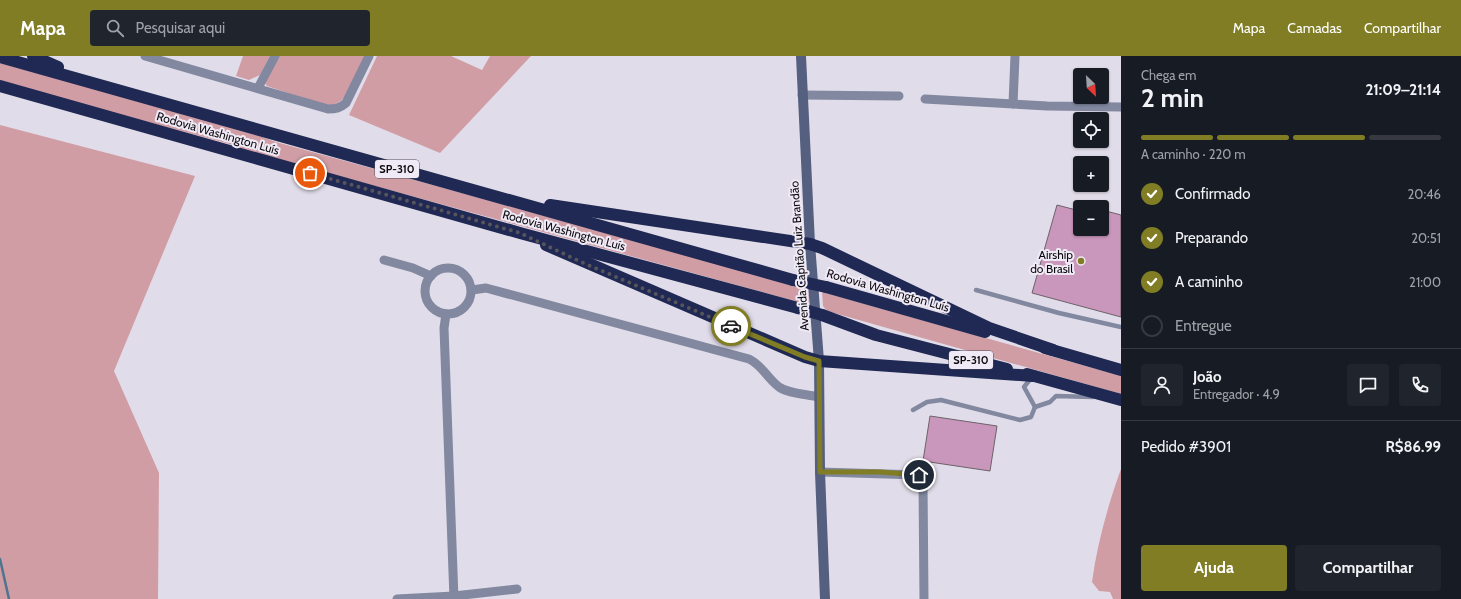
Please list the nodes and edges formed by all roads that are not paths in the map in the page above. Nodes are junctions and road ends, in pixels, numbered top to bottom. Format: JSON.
{"nodes":[{"id":1,"x":33,"y":56,"type":"edge"},
{"id":2,"x":145,"y":56,"type":"edge"},
{"id":3,"x":275,"y":56,"type":"edge"},
{"id":4,"x":370,"y":56,"type":"edge"},
{"id":5,"x":801,"y":56,"type":"edge"},
{"id":6,"x":1015,"y":56,"type":"edge"},
{"id":7,"x":0,"y":57,"type":"edge"},
{"id":8,"x":0,"y":86,"type":"edge"},
{"id":9,"x":258,"y":88,"type":"junction"},
{"id":10,"x":115,"y":89,"type":"junction"},
{"id":11,"x":802,"y":95,"type":"junction"},
{"id":12,"x":899,"y":96,"type":"dead end"},
{"id":13,"x":926,"y":99,"type":"dead end"},
{"id":14,"x":1013,"y":104,"type":"junction"},
{"id":15,"x":1121,"y":108,"type":"edge"},
{"id":16,"x":502,"y":198,"type":"junction"},
{"id":17,"x":520,"y":233,"type":"junction"},
{"id":18,"x":810,"y":244,"type":"junction"},
{"id":19,"x":384,"y":260,"type":"dead end"},
{"id":20,"x":431,"y":276,"type":"junction"},
{"id":21,"x":472,"y":290,"type":"junction"},
{"id":22,"x":976,"y":290,"type":"dead end"},
{"id":23,"x":446,"y":314,"type":"junction"},
{"id":24,"x":1121,"y":328,"type":"edge"},
{"id":25,"x":1053,"y":350,"type":"junction"},
{"id":26,"x":819,"y":361,"type":"junction"},
{"id":27,"x":1098,"y":363,"type":"junction"},
{"id":28,"x":1121,"y":366,"type":"edge"},
{"id":29,"x":1121,"y":370,"type":"edge"},
{"id":30,"x":1033,"y":376,"type":"junction"},
{"id":31,"x":819,"y":397,"type":"junction"},
{"id":32,"x":1119,"y":399,"type":"edge"},
{"id":33,"x":1034,"y":408,"type":"junction"},
{"id":34,"x":913,"y":410,"type":"dead end"},
{"id":35,"x":820,"y":472,"type":"junction"},
{"id":36,"x":517,"y":589,"type":"dead end"},
{"id":37,"x":454,"y":597,"type":"edge"},
{"id":38,"x":397,"y":598,"type":"edge"},
{"id":39,"x":825,"y":599,"type":"edge"},
{"id":40,"x":924,"y":599,"type":"edge"}],
"edges":[{"from":1,"to":10,"type":"highway"},
{"from":2,"to":9,"type":"street"},
{"from":3,"to":9,"type":"street"},
{"from":4,"to":9,"type":"street"},
{"from":5,"to":11,"type":"main road","name":"Avenida Capitão Luiz Brandão"},
{"from":6,"to":14,"type":"street"},
{"from":7,"to":10,"type":"highway","name":"Rodovia Washington Luís","number":"SP-310"},
{"from":8,"to":17,"type":"highway","name":"Rodovia Washington Luís","number":"SP-310"},
{"from":10,"to":16,"type":"highway","name":"Rodovia Washington Luís","number":"SP-310"},
{"from":11,"to":12,"type":"street"},
{"from":11,"to":18,"type":"main road","name":"Avenida Capitão Luiz Brandão"},
{"from":13,"to":14,"type":"street"},
{"from":14,"to":15,"type":"street"},
{"from":16,"to":18,"type":"highway"},
{"from":16,"to":25,"type":"highway","name":"Rodovia Washington Luís","number":"SP-310","bridge":true},
{"from":17,"to":26,"type":"highway"},
{"from":17,"to":30,"type":"highway","name":"Rodovia Washington Luís","number":"SP-310","bridge":true},
{"from":18,"to":25,"type":"highway"},
{"from":18,"to":26,"type":"main road","name":"Avenida Capitão Luiz Brandão"},
{"from":19,"to":20,"type":"street"},
{"from":20,"to":21,"type":"street"},
{"from":20,"to":23,"type":"street"},
{"from":21,"to":23,"type":"street"},
{"from":21,"to":31,"type":"street"},
{"from":22,"to":24,"type":"lane"},
{"from":23,"to":37,"type":"street"},
{"from":25,"to":27,"type":"highway","name":"Rodovia Washington Luís","number":"SP-310"},
{"from":26,"to":30,"type":"highway"},
{"from":26,"to":31,"type":"main road","name":"Avenida Capitão Luiz Brandão"},
{"from":27,"to":28,"type":"highway"},
{"from":27,"to":29,"type":"highway","name":"Rodovia Washington Luís","number":"SP-310"},
{"from":30,"to":32,"type":"highway","name":"Rodovia Washington Luís","number":"SP-310"},
{"from":30,"to":33,"type":"lane"},
{"from":31,"to":35,"type":"main road","name":"Avenida Capitão Luiz Brandão"},
{"from":32,"to":33,"type":"lane"},
{"from":33,"to":34,"type":"lane"},
{"from":35,"to":39,"type":"main road","name":"Avenida Capitão Luiz Brandão"},
{"from":35,"to":40,"type":"street"},
{"from":36,"to":37,"type":"street"},
{"from":37,"to":38,"type":"street"}]}
